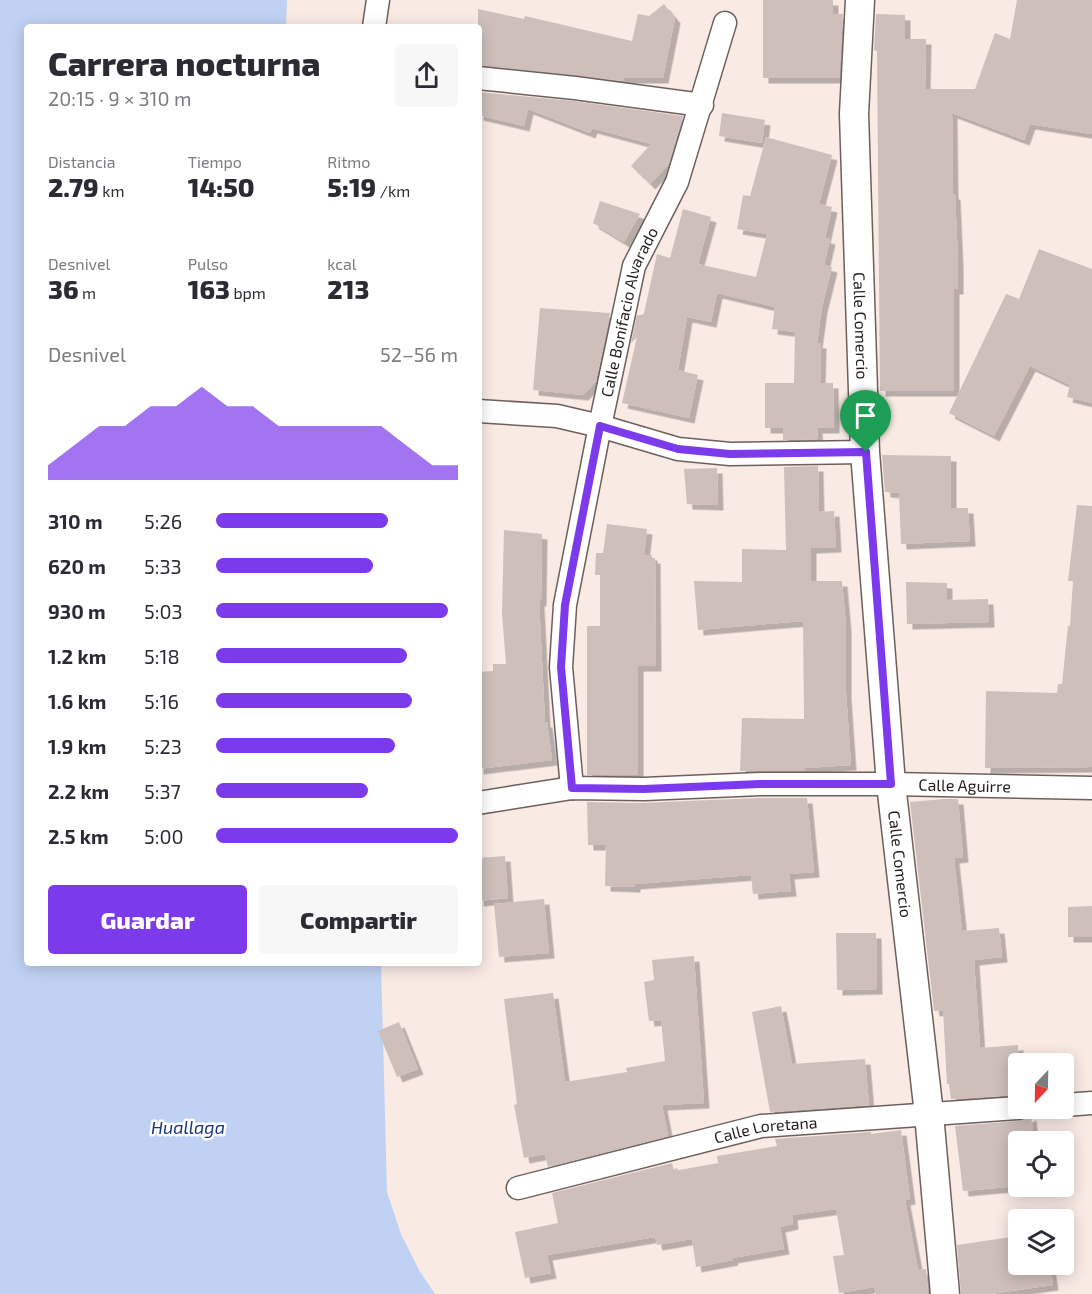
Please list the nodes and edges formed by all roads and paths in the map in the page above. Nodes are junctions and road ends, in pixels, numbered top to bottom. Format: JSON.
{"nodes":[{"id":1,"x":378,"y":0,"type":"edge"},
{"id":2,"x":860,"y":0,"type":"edge"},
{"id":3,"x":725,"y":23,"type":"dead end"},
{"id":4,"x":374,"y":24,"type":"edge"},
{"id":5,"x":482,"y":78,"type":"edge"},
{"id":6,"x":702,"y":105,"type":"junction"},
{"id":7,"x":482,"y":411,"type":"edge"},
{"id":8,"x":600,"y":426,"type":"junction"},
{"id":9,"x":866,"y":452,"type":"junction"},
{"id":10,"x":891,"y":784,"type":"junction"},
{"id":11,"x":572,"y":788,"type":"junction"},
{"id":12,"x":1092,"y":788,"type":"edge"},
{"id":13,"x":482,"y":802,"type":"edge"},
{"id":14,"x":1092,"y":1103,"type":"edge"},
{"id":15,"x":1074,"y":1104,"type":"edge"},
{"id":16,"x":1008,"y":1109,"type":"edge"},
{"id":17,"x":929,"y":1114,"type":"junction"},
{"id":18,"x":518,"y":1188,"type":"dead end"},
{"id":19,"x":945,"y":1294,"type":"edge"}],
"edges":[{"from":1,"to":4,"type":"street"},
{"from":2,"to":9,"type":"street","name":"Calle Comercio"},
{"from":3,"to":6,"type":"street","name":"Calle Bonifacio Alvarado"},
{"from":5,"to":6,"type":"street"},
{"from":6,"to":8,"type":"street","name":"Calle Bonifacio Alvarado"},
{"from":7,"to":8,"type":"street"},
{"from":8,"to":9,"type":"street"},
{"from":8,"to":11,"type":"street","name":"Calle Bonifacio Alvarado"},
{"from":9,"to":10,"type":"street","name":"Calle Comercio"},
{"from":10,"to":11,"type":"street","name":"Calle Aguirre"},
{"from":10,"to":12,"type":"street","name":"Calle Aguirre"},
{"from":10,"to":17,"type":"street","name":"Calle Comercio"},
{"from":11,"to":13,"type":"street","name":"Calle Aguirre"},
{"from":14,"to":15,"type":"street"},
{"from":16,"to":17,"type":"street","name":"Calle Loretana"},
{"from":17,"to":18,"type":"street","name":"Calle Loretana"},
{"from":17,"to":19,"type":"street","name":"Calle Comercio"}]}
